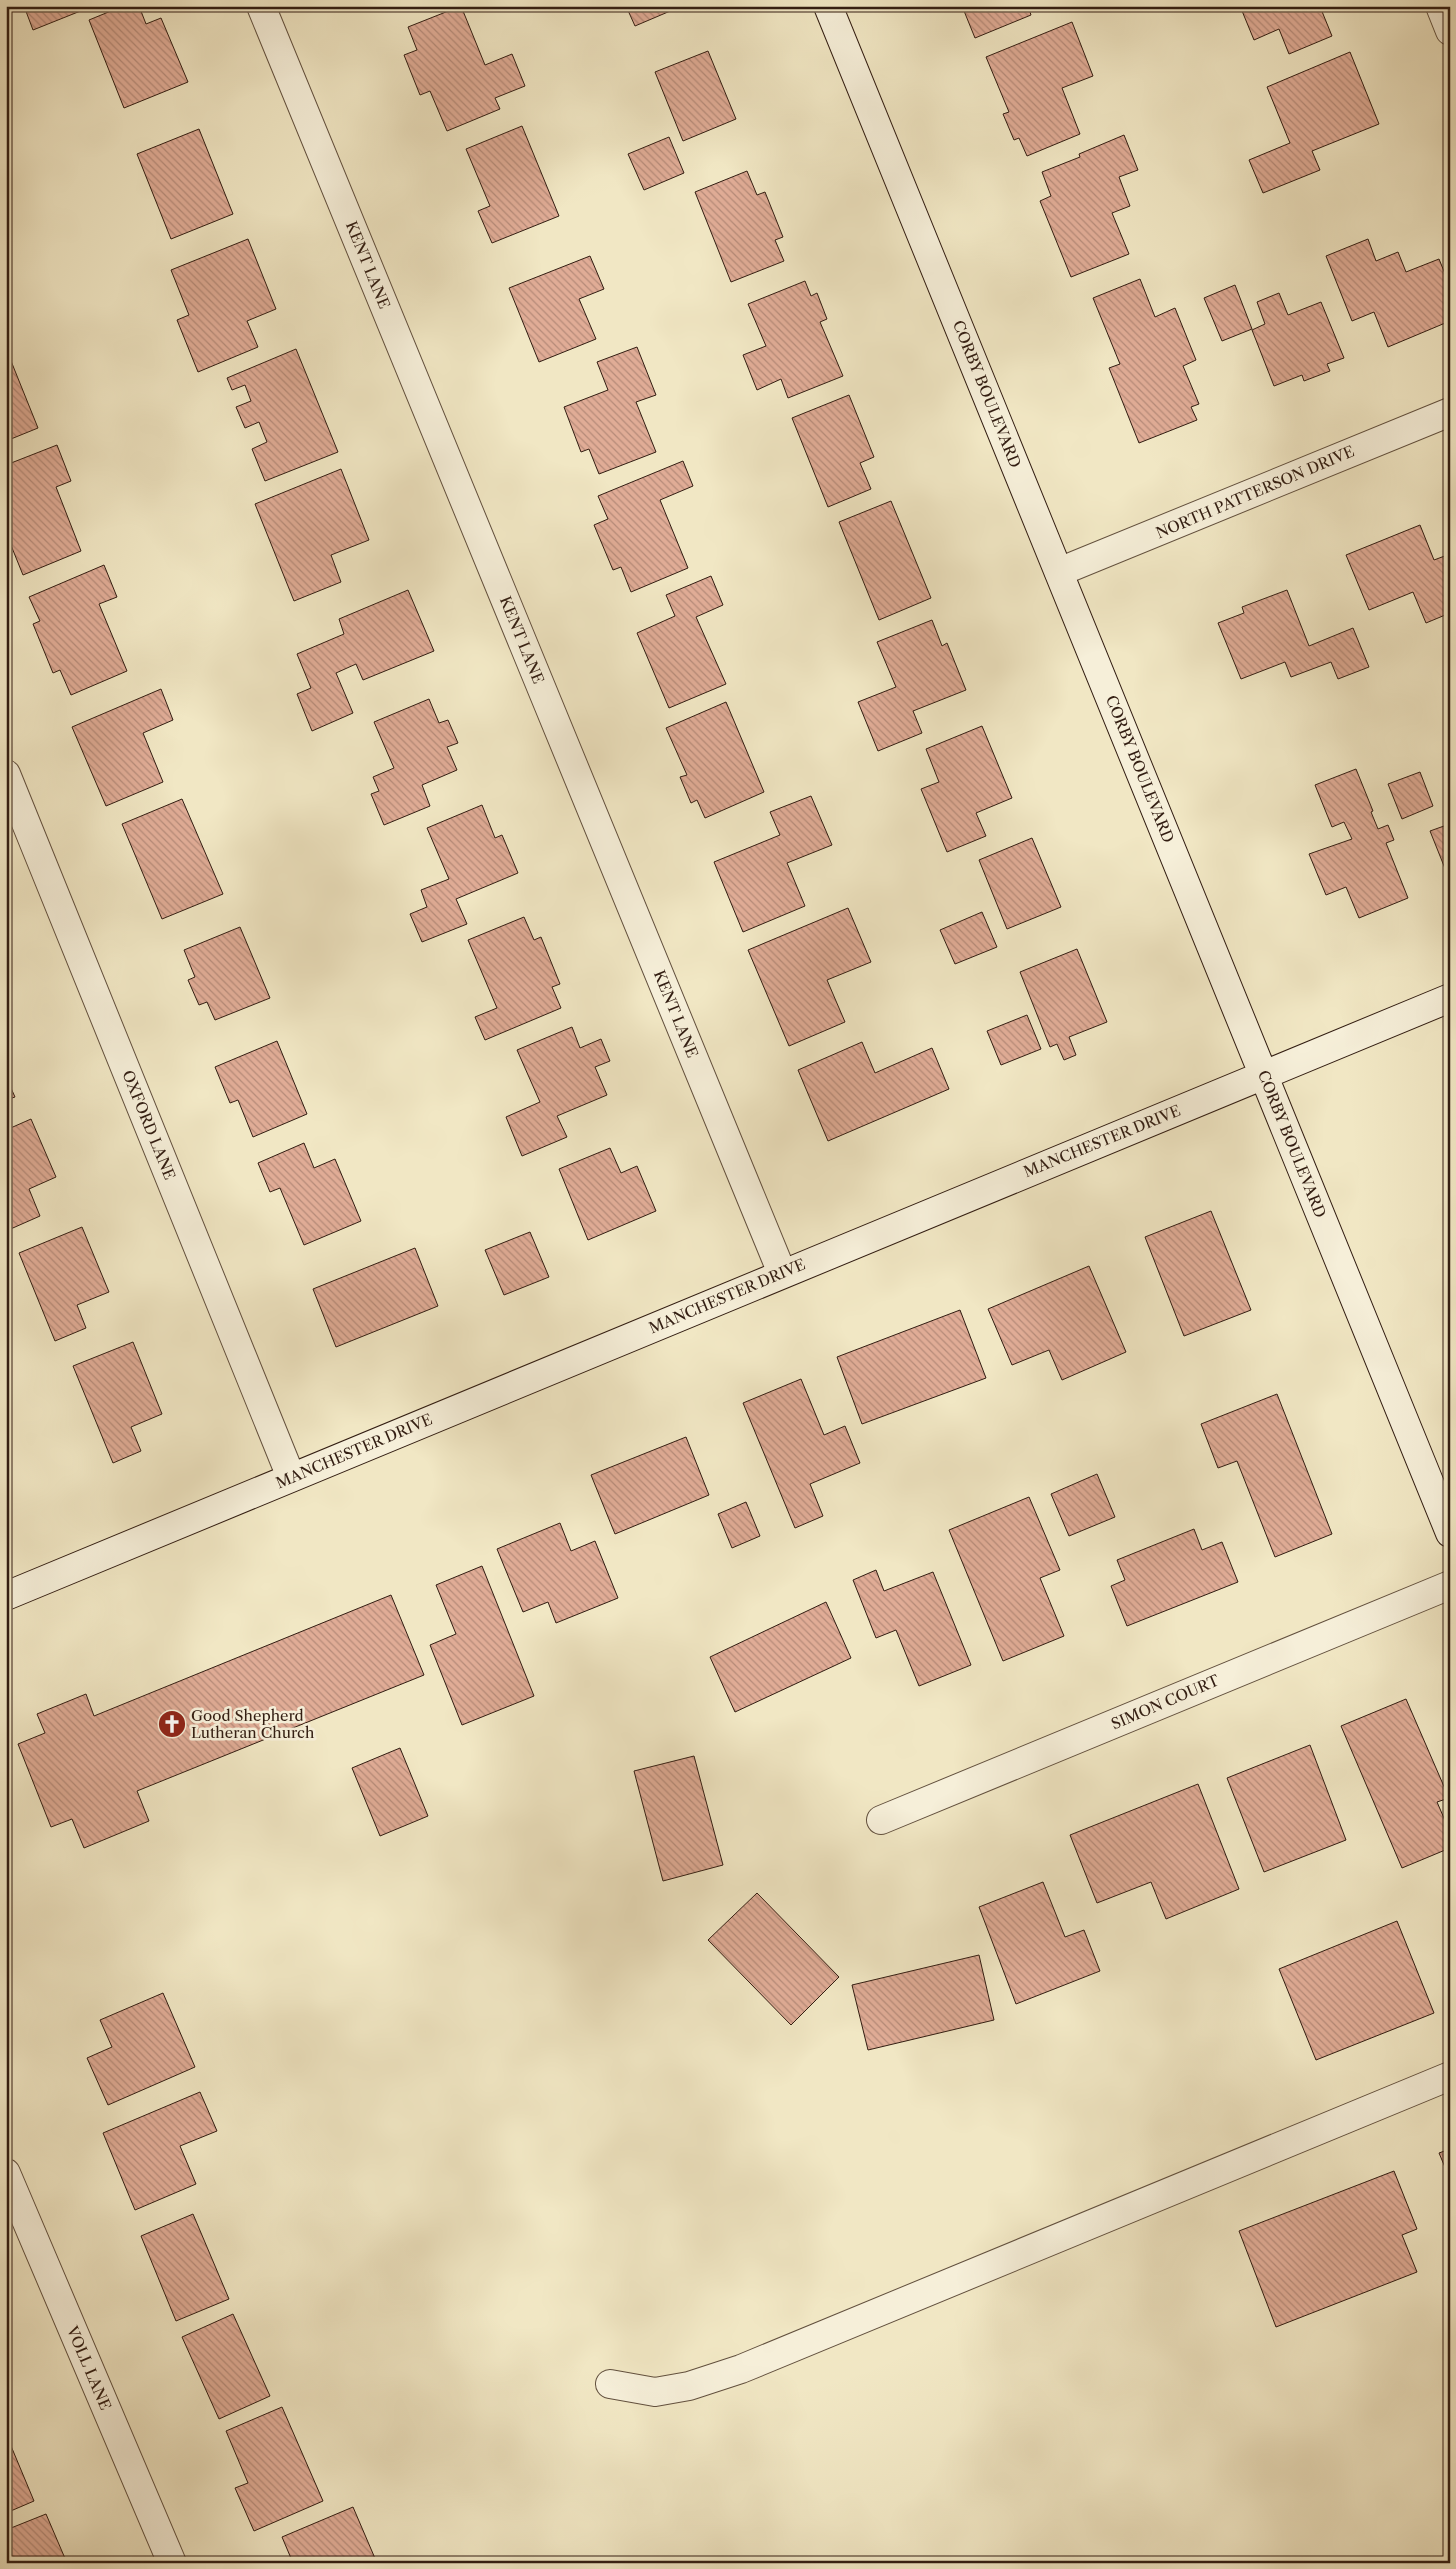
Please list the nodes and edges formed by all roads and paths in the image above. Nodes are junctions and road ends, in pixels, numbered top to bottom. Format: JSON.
{"nodes":[{"id":1,"x":261,"y":6,"type":"edge"},
{"id":2,"x":828,"y":6,"type":"edge"},
{"id":3,"x":1440,"y":6,"type":"edge"},
{"id":4,"x":1450,"y":31,"type":"edge"},
{"id":5,"x":1450,"y":412,"type":"edge"},
{"id":6,"x":1060,"y":572,"type":"junction"},
{"id":7,"x":6,"y":774,"type":"edge"},
{"id":8,"x":1450,"y":998,"type":"edge"},
{"id":9,"x":1264,"y":1075,"type":"junction"},
{"id":10,"x":782,"y":1273,"type":"junction"},
{"id":11,"x":291,"y":1477,"type":"junction"},
{"id":12,"x":1450,"y":1533,"type":"edge"},
{"id":13,"x":1450,"y":1585,"type":"edge"},
{"id":14,"x":6,"y":1596,"type":"edge"},
{"id":15,"x":881,"y":1820,"type":"dead end"},
{"id":16,"x":1450,"y":2076,"type":"edge"},
{"id":17,"x":6,"y":2173,"type":"edge"},
{"id":18,"x":610,"y":2384,"type":"dead end"},
{"id":19,"x":172,"y":2563,"type":"edge"}],
"edges":[{"from":1,"to":10,"type":"street","name":"KENT LANE"},
{"from":2,"to":6,"type":"street","name":"CORBY BOULEVARD"},
{"from":3,"to":4,"type":"street"},
{"from":5,"to":6,"type":"street","name":"NORTH PATTERSON DRIVE"},
{"from":6,"to":9,"type":"street","name":"CORBY BOULEVARD"},
{"from":7,"to":11,"type":"street","name":"OXFORD LANE"},
{"from":8,"to":9,"type":"street","name":"MANCHESTER DRIVE"},
{"from":9,"to":10,"type":"street","name":"MANCHESTER DRIVE"},
{"from":9,"to":12,"type":"street","name":"CORBY BOULEVARD"},
{"from":10,"to":11,"type":"street","name":"MANCHESTER DRIVE"},
{"from":11,"to":14,"type":"street","name":"MANCHESTER DRIVE"},
{"from":13,"to":15,"type":"street","name":"SIMON COURT"},
{"from":16,"to":18,"type":"street"},
{"from":17,"to":19,"type":"street","name":"VOLL LANE"}]}
